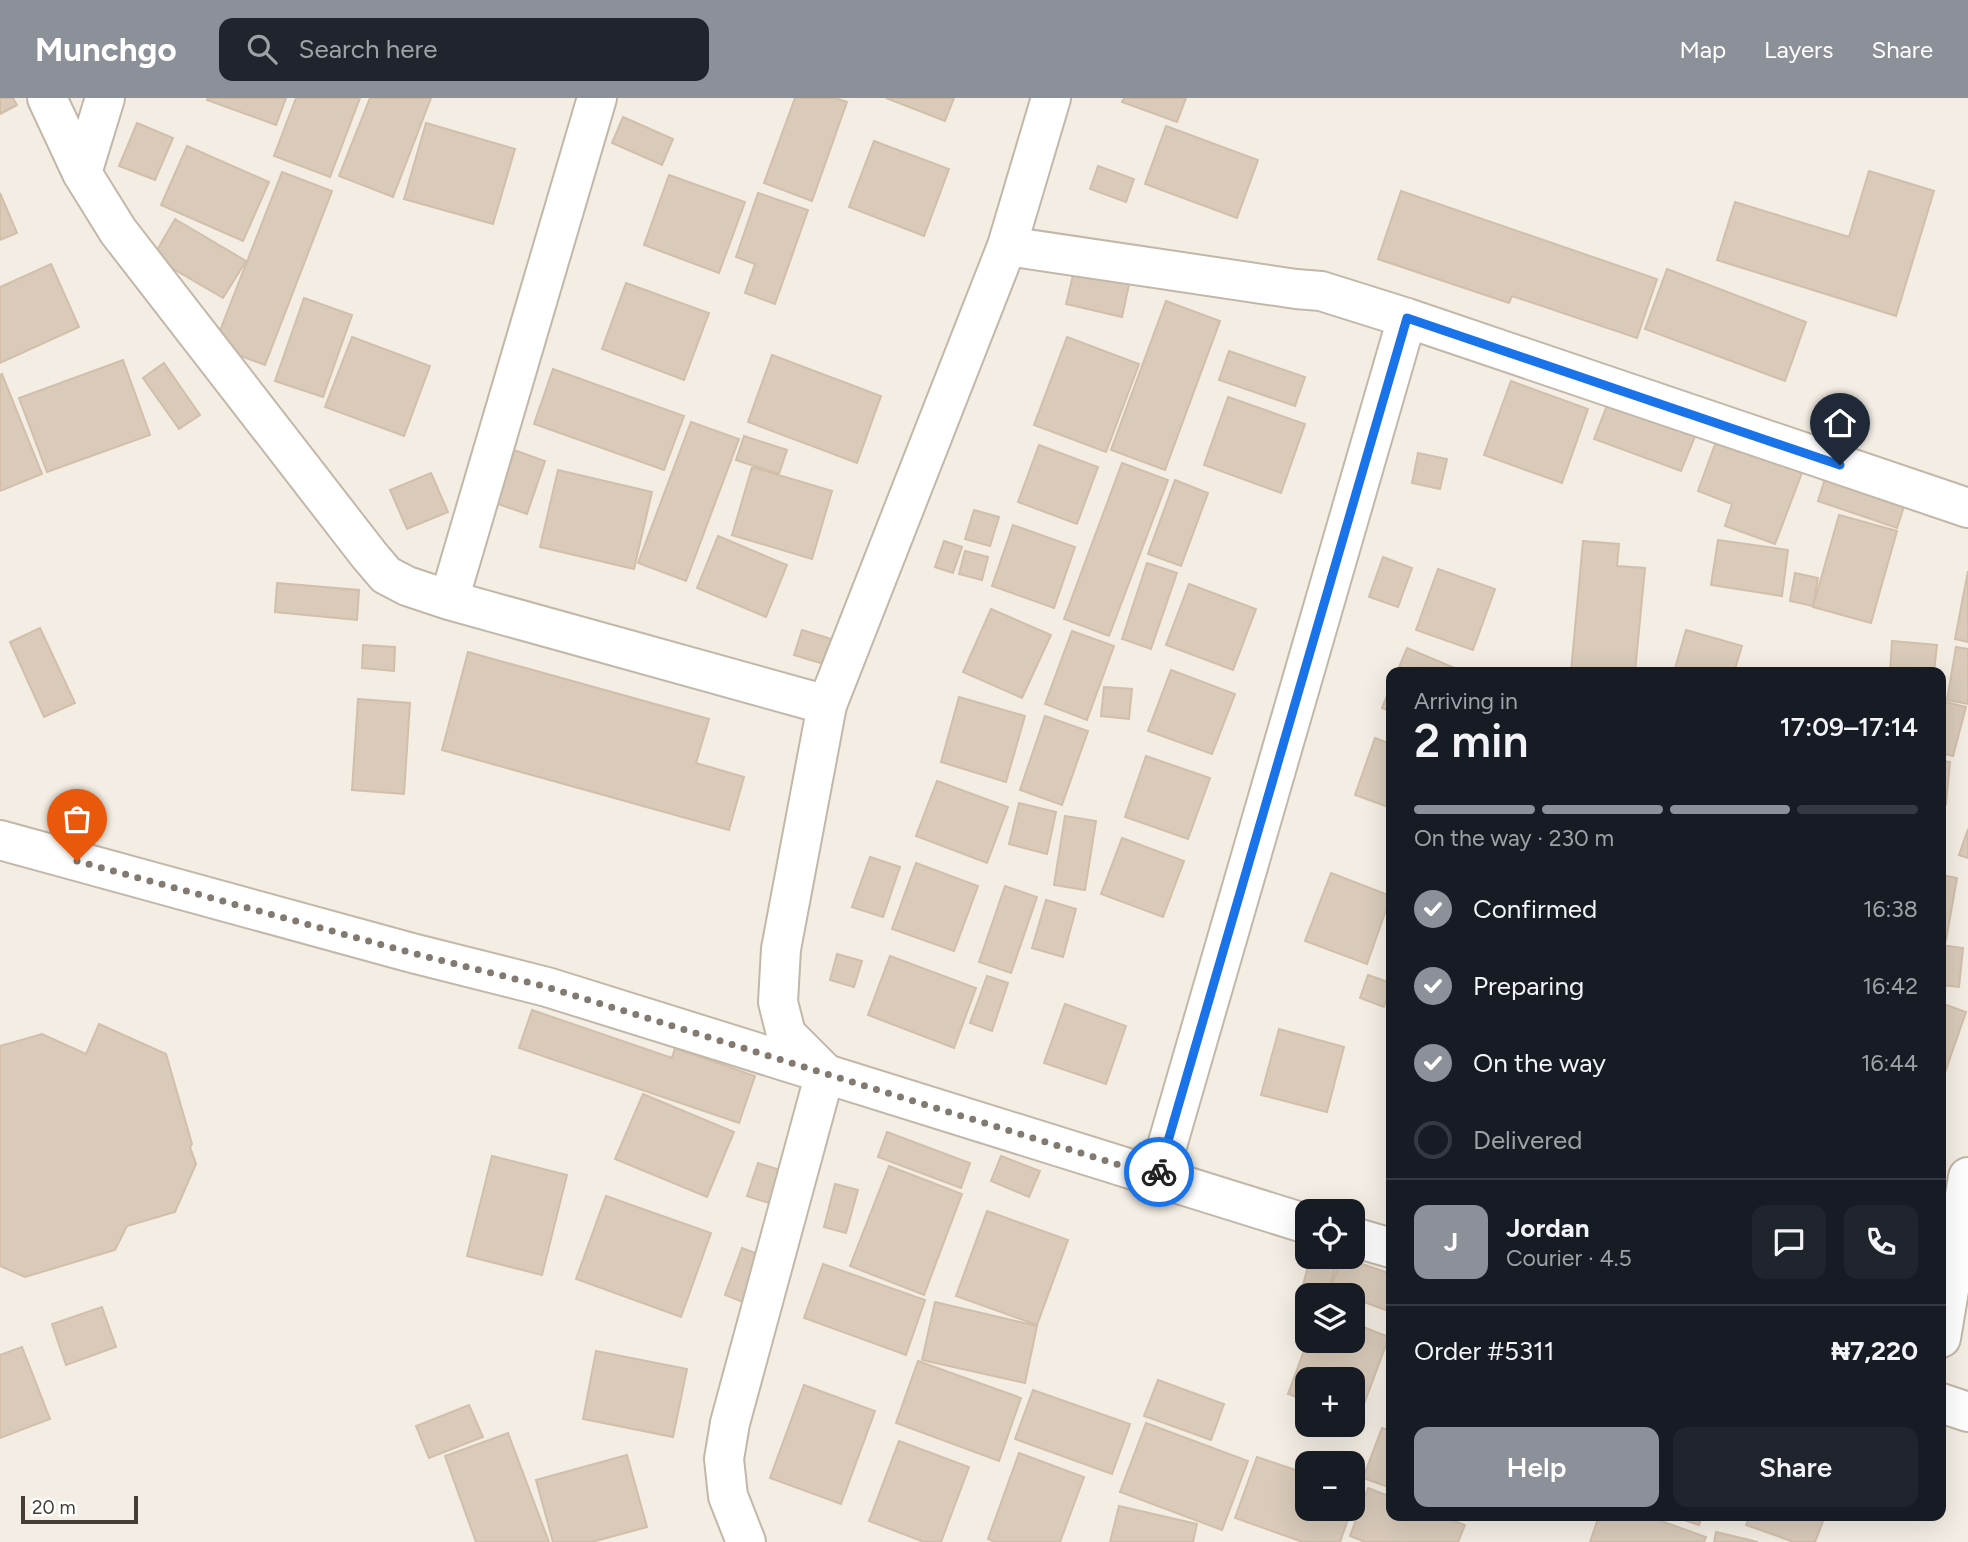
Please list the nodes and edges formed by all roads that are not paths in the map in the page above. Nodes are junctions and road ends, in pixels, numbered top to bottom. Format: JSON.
{"nodes":[{"id":1,"x":47,"y":98,"type":"edge"},
{"id":2,"x":105,"y":98,"type":"edge"},
{"id":3,"x":597,"y":98,"type":"edge"},
{"id":4,"x":1051,"y":98,"type":"edge"},
{"id":5,"x":82,"y":173,"type":"junction"},
{"id":6,"x":1007,"y":246,"type":"junction"},
{"id":7,"x":1407,"y":318,"type":"junction"},
{"id":8,"x":1968,"y":508,"type":"edge"},
{"id":9,"x":449,"y":600,"type":"junction"},
{"id":10,"x":827,"y":705,"type":"junction"},
{"id":11,"x":0,"y":840,"type":"edge"},
{"id":12,"x":825,"y":1073,"type":"junction"},
{"id":13,"x":1158,"y":1177,"type":"junction"},
{"id":14,"x":1968,"y":1177,"type":"edge"},
{"id":15,"x":1295,"y":1220,"type":"edge"},
{"id":16,"x":1365,"y":1240,"type":"edge"},
{"id":17,"x":1386,"y":1247,"type":"edge"},
{"id":18,"x":1946,"y":1308,"type":"edge"},
{"id":19,"x":1946,"y":1405,"type":"edge"},
{"id":20,"x":1968,"y":1412,"type":"edge"},
{"id":21,"x":746,"y":1542,"type":"edge"}],
"edges":[{"from":1,"to":5,"type":"street"},
{"from":2,"to":5,"type":"street"},
{"from":3,"to":9,"type":"street"},
{"from":4,"to":6,"type":"street"},
{"from":5,"to":9,"type":"street"},
{"from":6,"to":7,"type":"street"},
{"from":6,"to":10,"type":"street"},
{"from":7,"to":8,"type":"street"},
{"from":7,"to":13,"type":"street"},
{"from":9,"to":10,"type":"street"},
{"from":10,"to":12,"type":"street"},
{"from":11,"to":12,"type":"street"},
{"from":12,"to":13,"type":"street"},
{"from":12,"to":21,"type":"street"},
{"from":13,"to":15,"type":"street"},
{"from":14,"to":18,"type":"street"},
{"from":16,"to":17,"type":"street"},
{"from":19,"to":20,"type":"street"}]}
